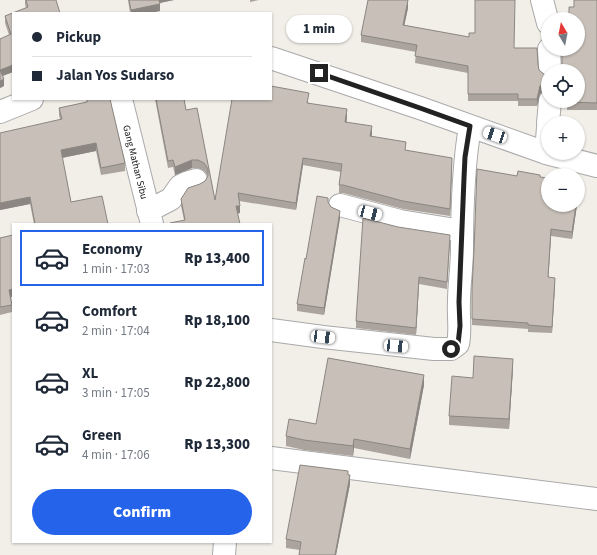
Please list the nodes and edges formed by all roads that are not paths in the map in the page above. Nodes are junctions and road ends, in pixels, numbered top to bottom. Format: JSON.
{"nodes":[{"id":1,"x":542,"y":0,"type":"edge"},
{"id":2,"x":545,"y":12,"type":"edge"},
{"id":3,"x":272,"y":58,"type":"edge"},
{"id":4,"x":30,"y":100,"type":"edge"},
{"id":5,"x":120,"y":100,"type":"edge"},
{"id":6,"x":0,"y":112,"type":"edge"},
{"id":7,"x":470,"y":126,"type":"junction"},
{"id":8,"x":541,"y":151,"type":"edge"},
{"id":9,"x":573,"y":160,"type":"edge"},
{"id":10,"x":597,"y":166,"type":"edge"},
{"id":11,"x":196,"y":180,"type":"dead end"},
{"id":12,"x":340,"y":205,"type":"dead end"},
{"id":13,"x":150,"y":217,"type":"edge"},
{"id":14,"x":462,"y":232,"type":"junction"},
{"id":15,"x":272,"y":330,"type":"edge"},
{"id":16,"x":272,"y":458,"type":"edge"},
{"id":17,"x":597,"y":499,"type":"edge"},
{"id":18,"x":225,"y":543,"type":"edge"},
{"id":19,"x":224,"y":555,"type":"edge"}],
"edges":[{"from":1,"to":2,"type":"street"},
{"from":3,"to":7,"type":"street"},
{"from":4,"to":6,"type":"street"},
{"from":5,"to":13,"type":"street","name":"Gang Mathan Sibu"},
{"from":7,"to":8,"type":"street"},
{"from":7,"to":14,"type":"street"},
{"from":9,"to":10,"type":"street"},
{"from":11,"to":13,"type":"street"},
{"from":12,"to":14,"type":"street"},
{"from":14,"to":15,"type":"street"},
{"from":16,"to":17,"type":"street"},
{"from":18,"to":19,"type":"street"}]}
